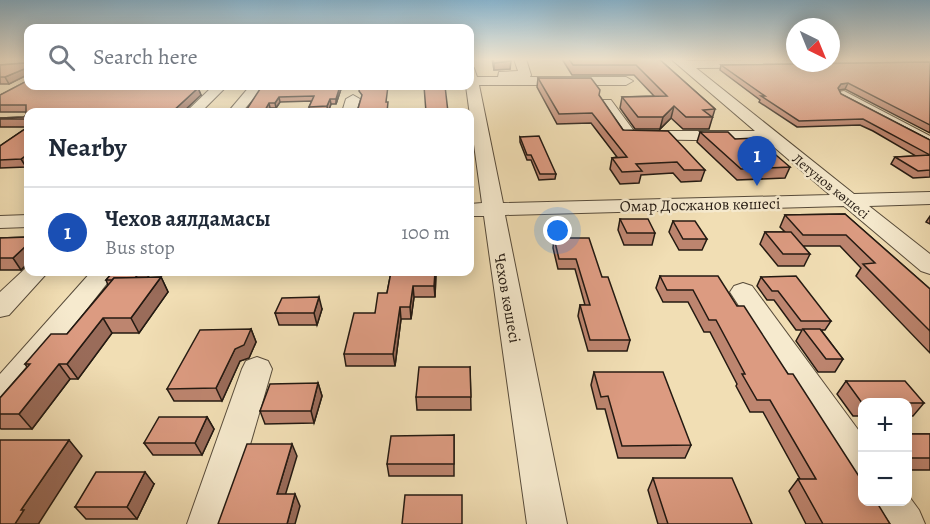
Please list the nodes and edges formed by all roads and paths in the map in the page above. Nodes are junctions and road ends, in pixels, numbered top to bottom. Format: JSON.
{"nodes":[{"id":1,"x":707,"y":83,"type":"edge"},
{"id":2,"x":216,"y":90,"type":"edge"},
{"id":3,"x":254,"y":90,"type":"edge"},
{"id":4,"x":471,"y":90,"type":"edge"},
{"id":5,"x":844,"y":95,"type":"edge"},
{"id":6,"x":606,"y":103,"type":"edge"},
{"id":7,"x":198,"y":108,"type":"edge"},
{"id":8,"x":238,"y":108,"type":"edge"},
{"id":9,"x":473,"y":108,"type":"edge"},
{"id":10,"x":474,"y":125,"type":"edge"},
{"id":11,"x":770,"y":136,"type":"junction"},
{"id":12,"x":930,"y":143,"type":"edge"},
{"id":13,"x":930,"y":198,"type":"edge"},
{"id":14,"x":849,"y":201,"type":"junction"},
{"id":15,"x":481,"y":210,"type":"edge"},
{"id":16,"x":24,"y":221,"type":"edge"},
{"id":17,"x":0,"y":222,"type":"edge"},
{"id":18,"x":930,"y":266,"type":"edge"},
{"id":19,"x":32,"y":276,"type":"edge"},
{"id":20,"x":101,"y":276,"type":"edge"},
{"id":21,"x":743,"y":292,"type":"dead end"},
{"id":22,"x":0,"y":308,"type":"edge"},
{"id":23,"x":257,"y":369,"type":"dead end"},
{"id":24,"x":0,"y":396,"type":"edge"},
{"id":25,"x":858,"y":457,"type":"edge"},
{"id":26,"x":892,"y":506,"type":"edge"},
{"id":27,"x":207,"y":524,"type":"edge"},
{"id":28,"x":547,"y":524,"type":"edge"},
{"id":29,"x":905,"y":524,"type":"edge"}],
"edges":[{"from":1,"to":11,"type":"street","name":"Летунов көшесі"},
{"from":2,"to":7,"type":"street"},
{"from":3,"to":8,"type":"street"},
{"from":4,"to":9,"type":"street","name":"Чехов көшесі"},
{"from":5,"to":12,"type":"street"},
{"from":6,"to":11,"type":"street"},
{"from":10,"to":15,"type":"street","name":"Чехов көшесі"},
{"from":11,"to":14,"type":"street","name":"Летунов көшесі"},
{"from":13,"to":14,"type":"street","name":"Омар Досжанов көшесі"},
{"from":14,"to":15,"type":"street","name":"Омар Досжанов көшесі"},
{"from":14,"to":18,"type":"street","name":"Летунов көшесі"},
{"from":15,"to":28,"type":"street","name":"Чехов көшесі"},
{"from":16,"to":17,"type":"street"},
{"from":19,"to":22,"type":"street"},
{"from":20,"to":24,"type":"street"},
{"from":21,"to":25,"type":"street"},
{"from":23,"to":27,"type":"street"},
{"from":26,"to":29,"type":"street"}]}
